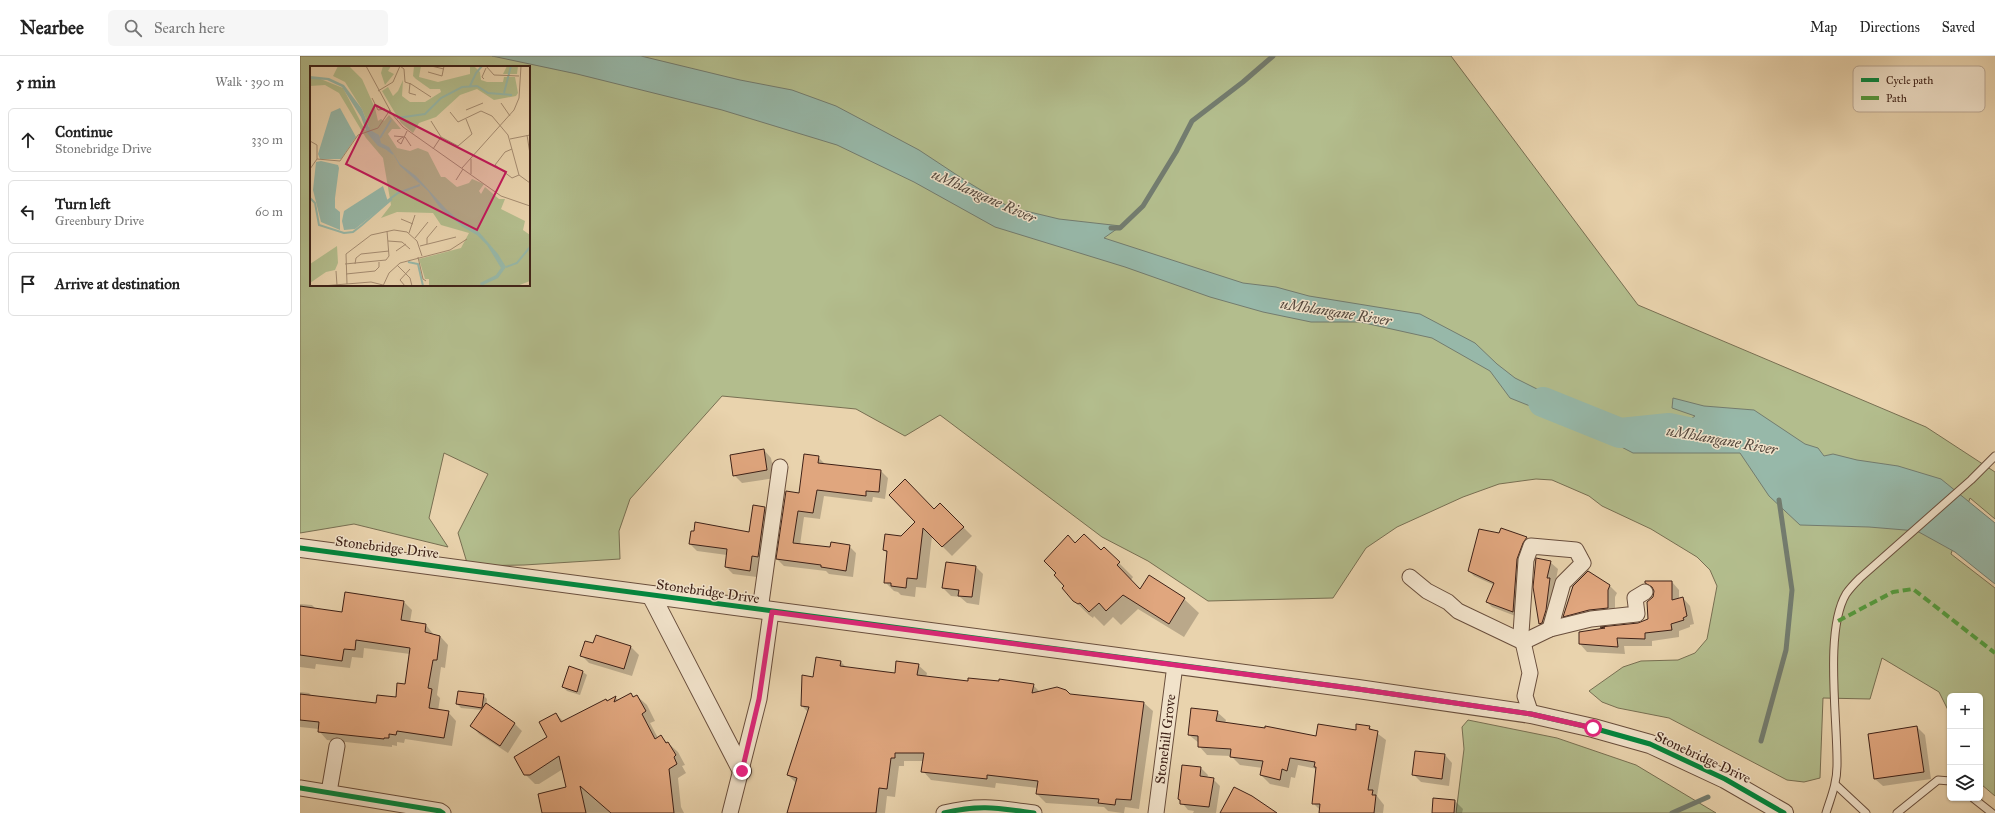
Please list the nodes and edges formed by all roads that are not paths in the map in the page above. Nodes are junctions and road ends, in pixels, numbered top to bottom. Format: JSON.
{"nodes":[{"id":1,"x":1995,"y":456,"type":"edge"},
{"id":2,"x":780,"y":467,"type":"dead end"},
{"id":3,"x":300,"y":548,"type":"edge"},
{"id":4,"x":1410,"y":577,"type":"dead end"},
{"id":5,"x":1645,"y":592,"type":"dead end"},
{"id":6,"x":651,"y":595,"type":"junction"},
{"id":7,"x":766,"y":611,"type":"junction"},
{"id":8,"x":1550,"y":629,"type":"junction"},
{"id":9,"x":1523,"y":642,"type":"junction"},
{"id":10,"x":1175,"y":665,"type":"junction"},
{"id":11,"x":1531,"y":714,"type":"junction"},
{"id":12,"x":337,"y":746,"type":"dead end"},
{"id":13,"x":742,"y":771,"type":"junction"},
{"id":14,"x":1947,"y":781,"type":"edge"},
{"id":15,"x":1836,"y":785,"type":"junction"},
{"id":16,"x":300,"y":788,"type":"edge"},
{"id":17,"x":329,"y":792,"type":"junction"},
{"id":18,"x":1976,"y":801,"type":"edge"},
{"id":19,"x":444,"y":813,"type":"edge"},
{"id":20,"x":730,"y":813,"type":"edge"},
{"id":21,"x":944,"y":813,"type":"edge"},
{"id":22,"x":1034,"y":813,"type":"edge"},
{"id":23,"x":1156,"y":813,"type":"edge"},
{"id":24,"x":1784,"y":813,"type":"edge"},
{"id":25,"x":1826,"y":813,"type":"edge"},
{"id":26,"x":1866,"y":813,"type":"edge"},
{"id":27,"x":1897,"y":813,"type":"edge"},
{"id":28,"x":1992,"y":813,"type":"edge"}],
"edges":[{"from":1,"to":15,"type":"lane"},
{"from":2,"to":7,"type":"street"},
{"from":3,"to":6,"type":"street","name":"Stonebridge Drive"},
{"from":4,"to":9,"type":"street"},
{"from":5,"to":8,"type":"street"},
{"from":6,"to":7,"type":"street","name":"Stonebridge Drive"},
{"from":6,"to":13,"type":"street"},
{"from":7,"to":10,"type":"street","name":"Stonebridge Drive"},
{"from":7,"to":13,"type":"street"},
{"from":8,"to":9,"type":"street"},
{"from":8,"to":9,"type":"street"},
{"from":9,"to":11,"type":"street"},
{"from":10,"to":11,"type":"street","name":"Stonebridge Drive"},
{"from":10,"to":23,"type":"street","name":"Stonehill Grove"},
{"from":11,"to":24,"type":"street","name":"Stonebridge Drive"},
{"from":12,"to":17,"type":"street"},
{"from":13,"to":20,"type":"street"},
{"from":14,"to":27,"type":"lane"},
{"from":15,"to":25,"type":"lane"},
{"from":15,"to":26,"type":"lane"},
{"from":16,"to":17,"type":"street"},
{"from":17,"to":19,"type":"street"},
{"from":18,"to":28,"type":"lane"},
{"from":21,"to":22,"type":"street"}]}
